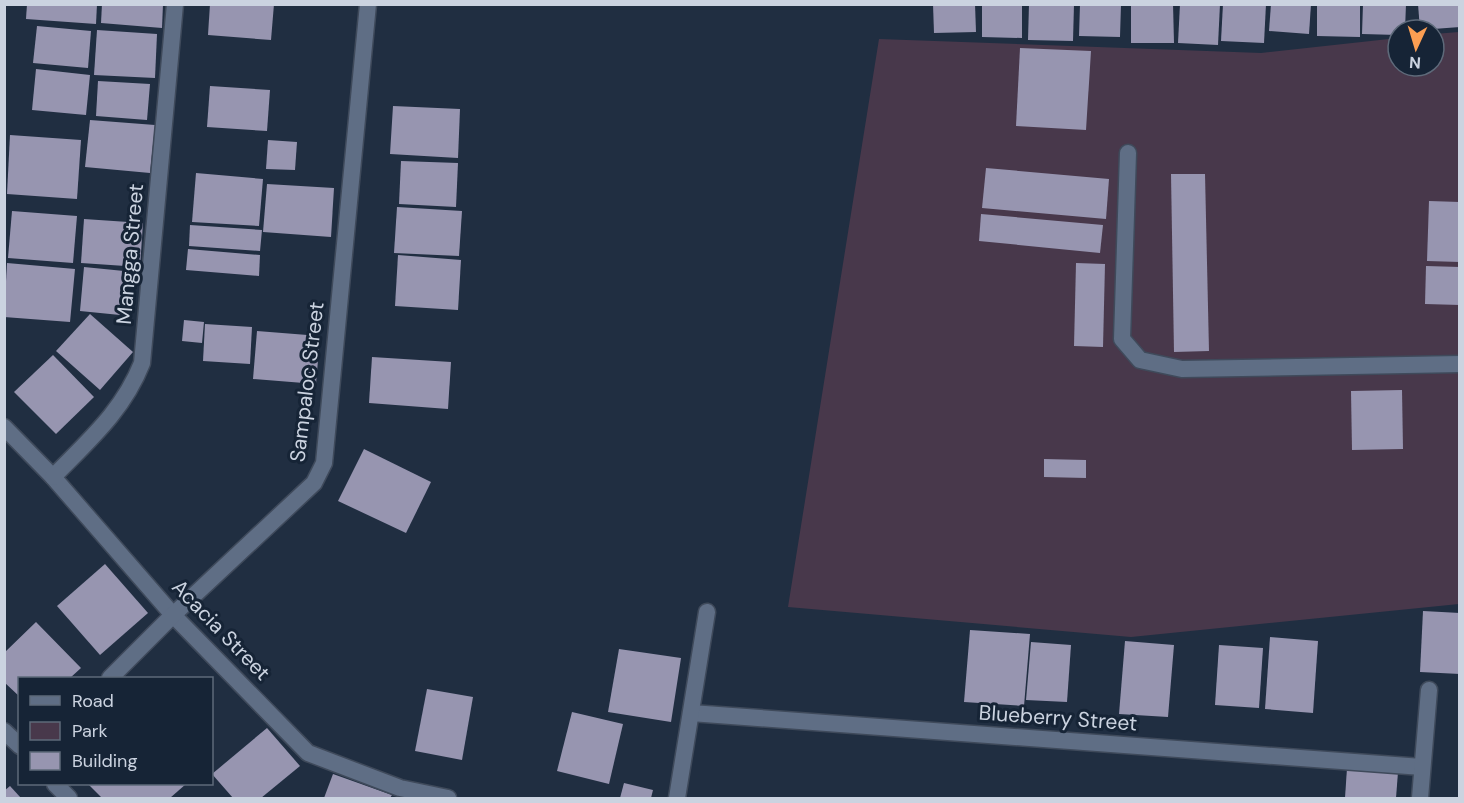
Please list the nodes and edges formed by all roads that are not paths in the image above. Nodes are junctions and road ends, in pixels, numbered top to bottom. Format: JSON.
{"nodes":[{"id":1,"x":175,"y":4,"type":"edge"},
{"id":2,"x":368,"y":4,"type":"edge"},
{"id":3,"x":1128,"y":153,"type":"dead end"},
{"id":4,"x":1460,"y":364,"type":"edge"},
{"id":5,"x":4,"y":427,"type":"edge"},
{"id":6,"x":53,"y":477,"type":"junction"},
{"id":7,"x":707,"y":612,"type":"dead end"},
{"id":8,"x":173,"y":615,"type":"junction"},
{"id":9,"x":111,"y":677,"type":"edge"},
{"id":10,"x":1429,"y":690,"type":"dead end"},
{"id":11,"x":691,"y":713,"type":"junction"},
{"id":12,"x":4,"y":731,"type":"edge"},
{"id":13,"x":18,"y":744,"type":"edge"},
{"id":14,"x":1422,"y":767,"type":"junction"},
{"id":15,"x":57,"y":785,"type":"edge"},
{"id":16,"x":69,"y":798,"type":"edge"},
{"id":17,"x":448,"y":798,"type":"edge"},
{"id":18,"x":677,"y":798,"type":"edge"},
{"id":19,"x":1420,"y":798,"type":"edge"}],
"edges":[{"from":1,"to":6,"type":"street","name":"Mangga Street"},
{"from":2,"to":8,"type":"street","name":"Sampaloc Street"},
{"from":3,"to":4,"type":"street"},
{"from":5,"to":6,"type":"street","name":"Acacia Street"},
{"from":6,"to":8,"type":"street","name":"Acacia Street"},
{"from":7,"to":11,"type":"street"},
{"from":8,"to":9,"type":"street","name":"Sampaloc Street"},
{"from":8,"to":17,"type":"street","name":"Acacia Street"},
{"from":10,"to":14,"type":"street"},
{"from":11,"to":14,"type":"street","name":"Blueberry Street"},
{"from":11,"to":18,"type":"street"},
{"from":12,"to":13,"type":"street"},
{"from":14,"to":19,"type":"street"},
{"from":15,"to":16,"type":"street"}]}
